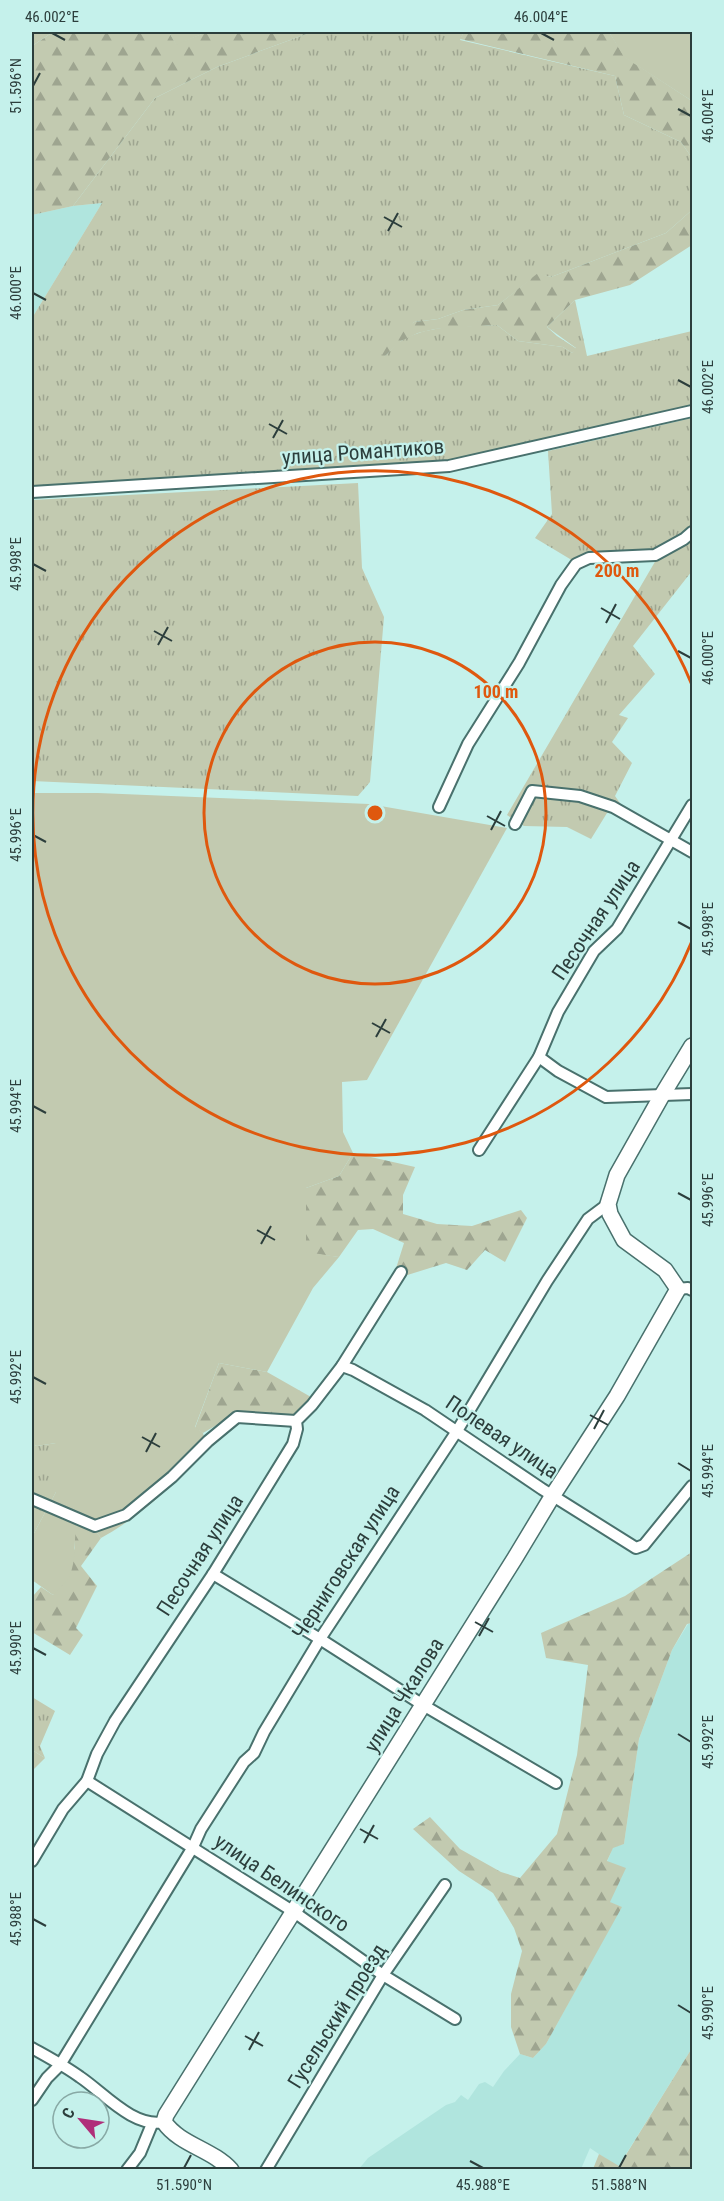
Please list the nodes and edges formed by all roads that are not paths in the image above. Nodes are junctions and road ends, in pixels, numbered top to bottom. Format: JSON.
{"nodes":[{"id":1,"x":693,"y":411,"type":"edge"},
{"id":2,"x":32,"y":492,"type":"edge"},
{"id":3,"x":693,"y":532,"type":"edge"},
{"id":4,"x":693,"y":805,"type":"edge"},
{"id":5,"x":440,"y":807,"type":"dead end"},
{"id":6,"x":515,"y":824,"type":"dead end"},
{"id":7,"x":671,"y":840,"type":"junction"},
{"id":8,"x":693,"y":852,"type":"edge"},
{"id":9,"x":693,"y":1046,"type":"edge"},
{"id":10,"x":539,"y":1057,"type":"junction"},
{"id":11,"x":693,"y":1094,"type":"edge"},
{"id":12,"x":661,"y":1096,"type":"junction"},
{"id":13,"x":479,"y":1150,"type":"dead end"},
{"id":14,"x":608,"y":1204,"type":"junction"},
{"id":15,"x":401,"y":1272,"type":"dead end"},
{"id":16,"x":685,"y":1290,"type":"edge"},
{"id":17,"x":342,"y":1366,"type":"junction"},
{"id":18,"x":296,"y":1421,"type":"junction"},
{"id":19,"x":457,"y":1431,"type":"junction"},
{"id":20,"x":693,"y":1486,"type":"edge"},
{"id":21,"x":553,"y":1495,"type":"junction"},
{"id":22,"x":32,"y":1498,"type":"edge"},
{"id":23,"x":213,"y":1574,"type":"junction"},
{"id":24,"x":320,"y":1639,"type":"junction"},
{"id":25,"x":423,"y":1705,"type":"junction"},
{"id":26,"x":87,"y":1781,"type":"junction"},
{"id":27,"x":556,"y":1783,"type":"dead end"},
{"id":28,"x":194,"y":1847,"type":"junction"},
{"id":29,"x":32,"y":1861,"type":"edge"},
{"id":30,"x":445,"y":1885,"type":"dead end"},
{"id":31,"x":294,"y":1912,"type":"junction"},
{"id":32,"x":383,"y":1974,"type":"junction"},
{"id":33,"x":454,"y":2019,"type":"dead end"},
{"id":34,"x":32,"y":2048,"type":"edge"},
{"id":35,"x":60,"y":2064,"type":"junction"},
{"id":36,"x":32,"y":2100,"type":"edge"},
{"id":37,"x":158,"y":2123,"type":"junction"},
{"id":38,"x":127,"y":2169,"type":"edge"},
{"id":39,"x":231,"y":2169,"type":"edge"},
{"id":40,"x":266,"y":2169,"type":"edge"}],
"edges":[{"from":1,"to":2,"type":"street","name":"улица Романтиков"},
{"from":3,"to":5,"type":"street"},
{"from":4,"to":7,"type":"street","name":"Песочная улица"},
{"from":6,"to":7,"type":"street"},
{"from":7,"to":8,"type":"street"},
{"from":7,"to":10,"type":"street","name":"Песочная улица"},
{"from":9,"to":12,"type":"street"},
{"from":10,"to":12,"type":"street"},
{"from":10,"to":13,"type":"street","name":"Песочная улица"},
{"from":11,"to":12,"type":"street"},
{"from":12,"to":14,"type":"street"},
{"from":14,"to":16,"type":"street"},
{"from":14,"to":19,"type":"street","name":"Черниговская улица"},
{"from":15,"to":17,"type":"street"},
{"from":16,"to":21,"type":"street","name":"улица Чкалова"},
{"from":17,"to":18,"type":"street"},
{"from":17,"to":19,"type":"street","name":"Полевая улица"},
{"from":18,"to":22,"type":"street"},
{"from":18,"to":23,"type":"street","name":"Песочная улица"},
{"from":19,"to":21,"type":"street","name":"Полевая улица"},
{"from":19,"to":24,"type":"street","name":"Черниговская улица"},
{"from":20,"to":21,"type":"street","name":"Полевая улица"},
{"from":21,"to":25,"type":"street","name":"улица Чкалова"},
{"from":23,"to":24,"type":"street"},
{"from":23,"to":26,"type":"street","name":"Песочная улица"},
{"from":24,"to":25,"type":"street"},
{"from":24,"to":28,"type":"street","name":"Черниговская улица"},
{"from":25,"to":27,"type":"street"},
{"from":25,"to":31,"type":"street","name":"улица Чкалова"},
{"from":26,"to":28,"type":"street","name":"улица Белинского"},
{"from":26,"to":29,"type":"street","name":"Песочная улица"},
{"from":28,"to":31,"type":"street","name":"улица Белинского"},
{"from":28,"to":35,"type":"street","name":"Черниговская улица"},
{"from":30,"to":32,"type":"street","name":"Гусельский проезд"},
{"from":31,"to":32,"type":"street","name":"улица Белинского"},
{"from":31,"to":37,"type":"street","name":"улица Чкалова"},
{"from":32,"to":33,"type":"street","name":"улица Белинского"},
{"from":32,"to":40,"type":"street","name":"Гусельский проезд"},
{"from":34,"to":35,"type":"street"},
{"from":35,"to":36,"type":"street","name":"Черниговская улица"},
{"from":35,"to":37,"type":"street"},
{"from":37,"to":38,"type":"street","name":"улица Чкалова"},
{"from":37,"to":39,"type":"street"}]}
